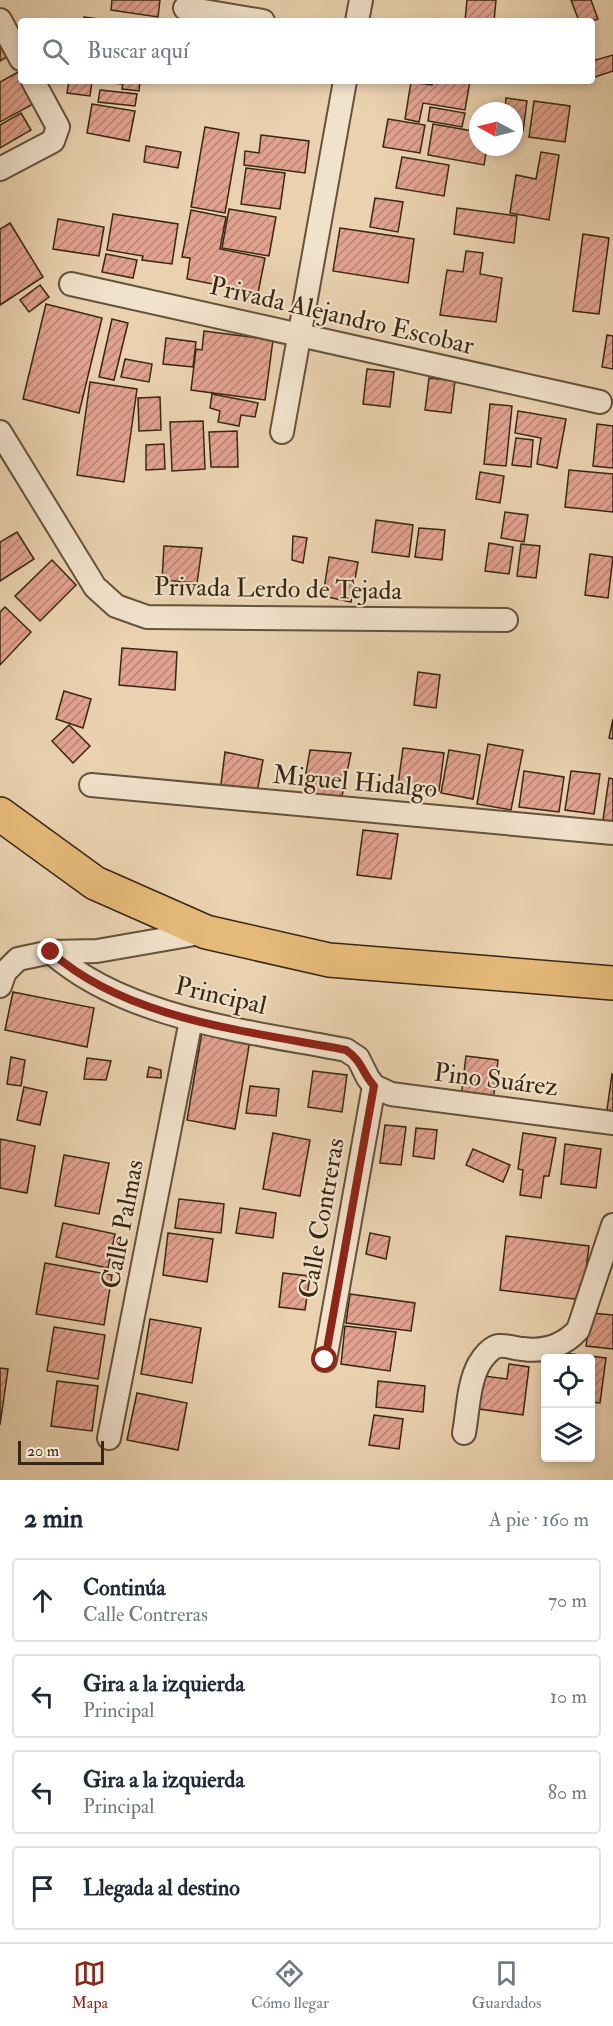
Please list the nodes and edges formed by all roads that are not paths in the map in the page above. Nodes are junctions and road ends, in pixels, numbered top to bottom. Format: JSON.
{"nodes":[{"id":1,"x":361,"y":0,"type":"edge"},
{"id":2,"x":185,"y":8,"type":"dead end"},
{"id":3,"x":245,"y":18,"type":"edge"},
{"id":4,"x":358,"y":18,"type":"edge"},
{"id":5,"x":0,"y":20,"type":"edge"},
{"id":6,"x":18,"y":53,"type":"edge"},
{"id":7,"x":35,"y":84,"type":"edge"},
{"id":8,"x":344,"y":84,"type":"edge"},
{"id":9,"x":0,"y":169,"type":"edge"},
{"id":10,"x":71,"y":284,"type":"dead end"},
{"id":11,"x":299,"y":335,"type":"junction"},
{"id":12,"x":600,"y":402,"type":"dead end"},
{"id":13,"x":0,"y":432,"type":"edge"},
{"id":14,"x":282,"y":432,"type":"dead end"},
{"id":15,"x":507,"y":620,"type":"dead end"},
{"id":16,"x":91,"y":785,"type":"dead end"},
{"id":17,"x":0,"y":814,"type":"edge"},
{"id":18,"x":613,"y":833,"type":"edge"},
{"id":19,"x":206,"y":932,"type":"junction"},
{"id":20,"x":51,"y":952,"type":"junction"},
{"id":21,"x":613,"y":983,"type":"edge"},
{"id":22,"x":0,"y":986,"type":"edge"},
{"id":23,"x":191,"y":1020,"type":"junction"},
{"id":24,"x":374,"y":1086,"type":"junction"},
{"id":25,"x":613,"y":1124,"type":"edge"},
{"id":26,"x":613,"y":1226,"type":"edge"},
{"id":27,"x":325,"y":1360,"type":"dead end"},
{"id":28,"x":464,"y":1433,"type":"dead end"},
{"id":29,"x":109,"y":1438,"type":"dead end"}],
"edges":[{"from":1,"to":4,"type":"street"},
{"from":2,"to":3,"type":"street"},
{"from":5,"to":6,"type":"street"},
{"from":7,"to":9,"type":"street"},
{"from":8,"to":11,"type":"street"},
{"from":10,"to":11,"type":"street","name":"Privada Alejandro Escobar"},
{"from":11,"to":12,"type":"street","name":"Privada Alejandro Escobar"},
{"from":11,"to":14,"type":"street"},
{"from":13,"to":15,"type":"street","name":"Privada Lerdo de Tejada"},
{"from":16,"to":18,"type":"street","name":"Miguel Hidalgo"},
{"from":17,"to":19,"type":"main road"},
{"from":19,"to":20,"type":"street"},
{"from":19,"to":21,"type":"main road"},
{"from":20,"to":22,"type":"street"},
{"from":20,"to":23,"type":"street","name":"Principal"},
{"from":23,"to":24,"type":"street","name":"Principal"},
{"from":23,"to":29,"type":"street","name":"Calle Palmas"},
{"from":24,"to":25,"type":"street","name":"Pino Suárez"},
{"from":24,"to":27,"type":"street","name":"Calle Contreras"},
{"from":26,"to":28,"type":"street"}]}
